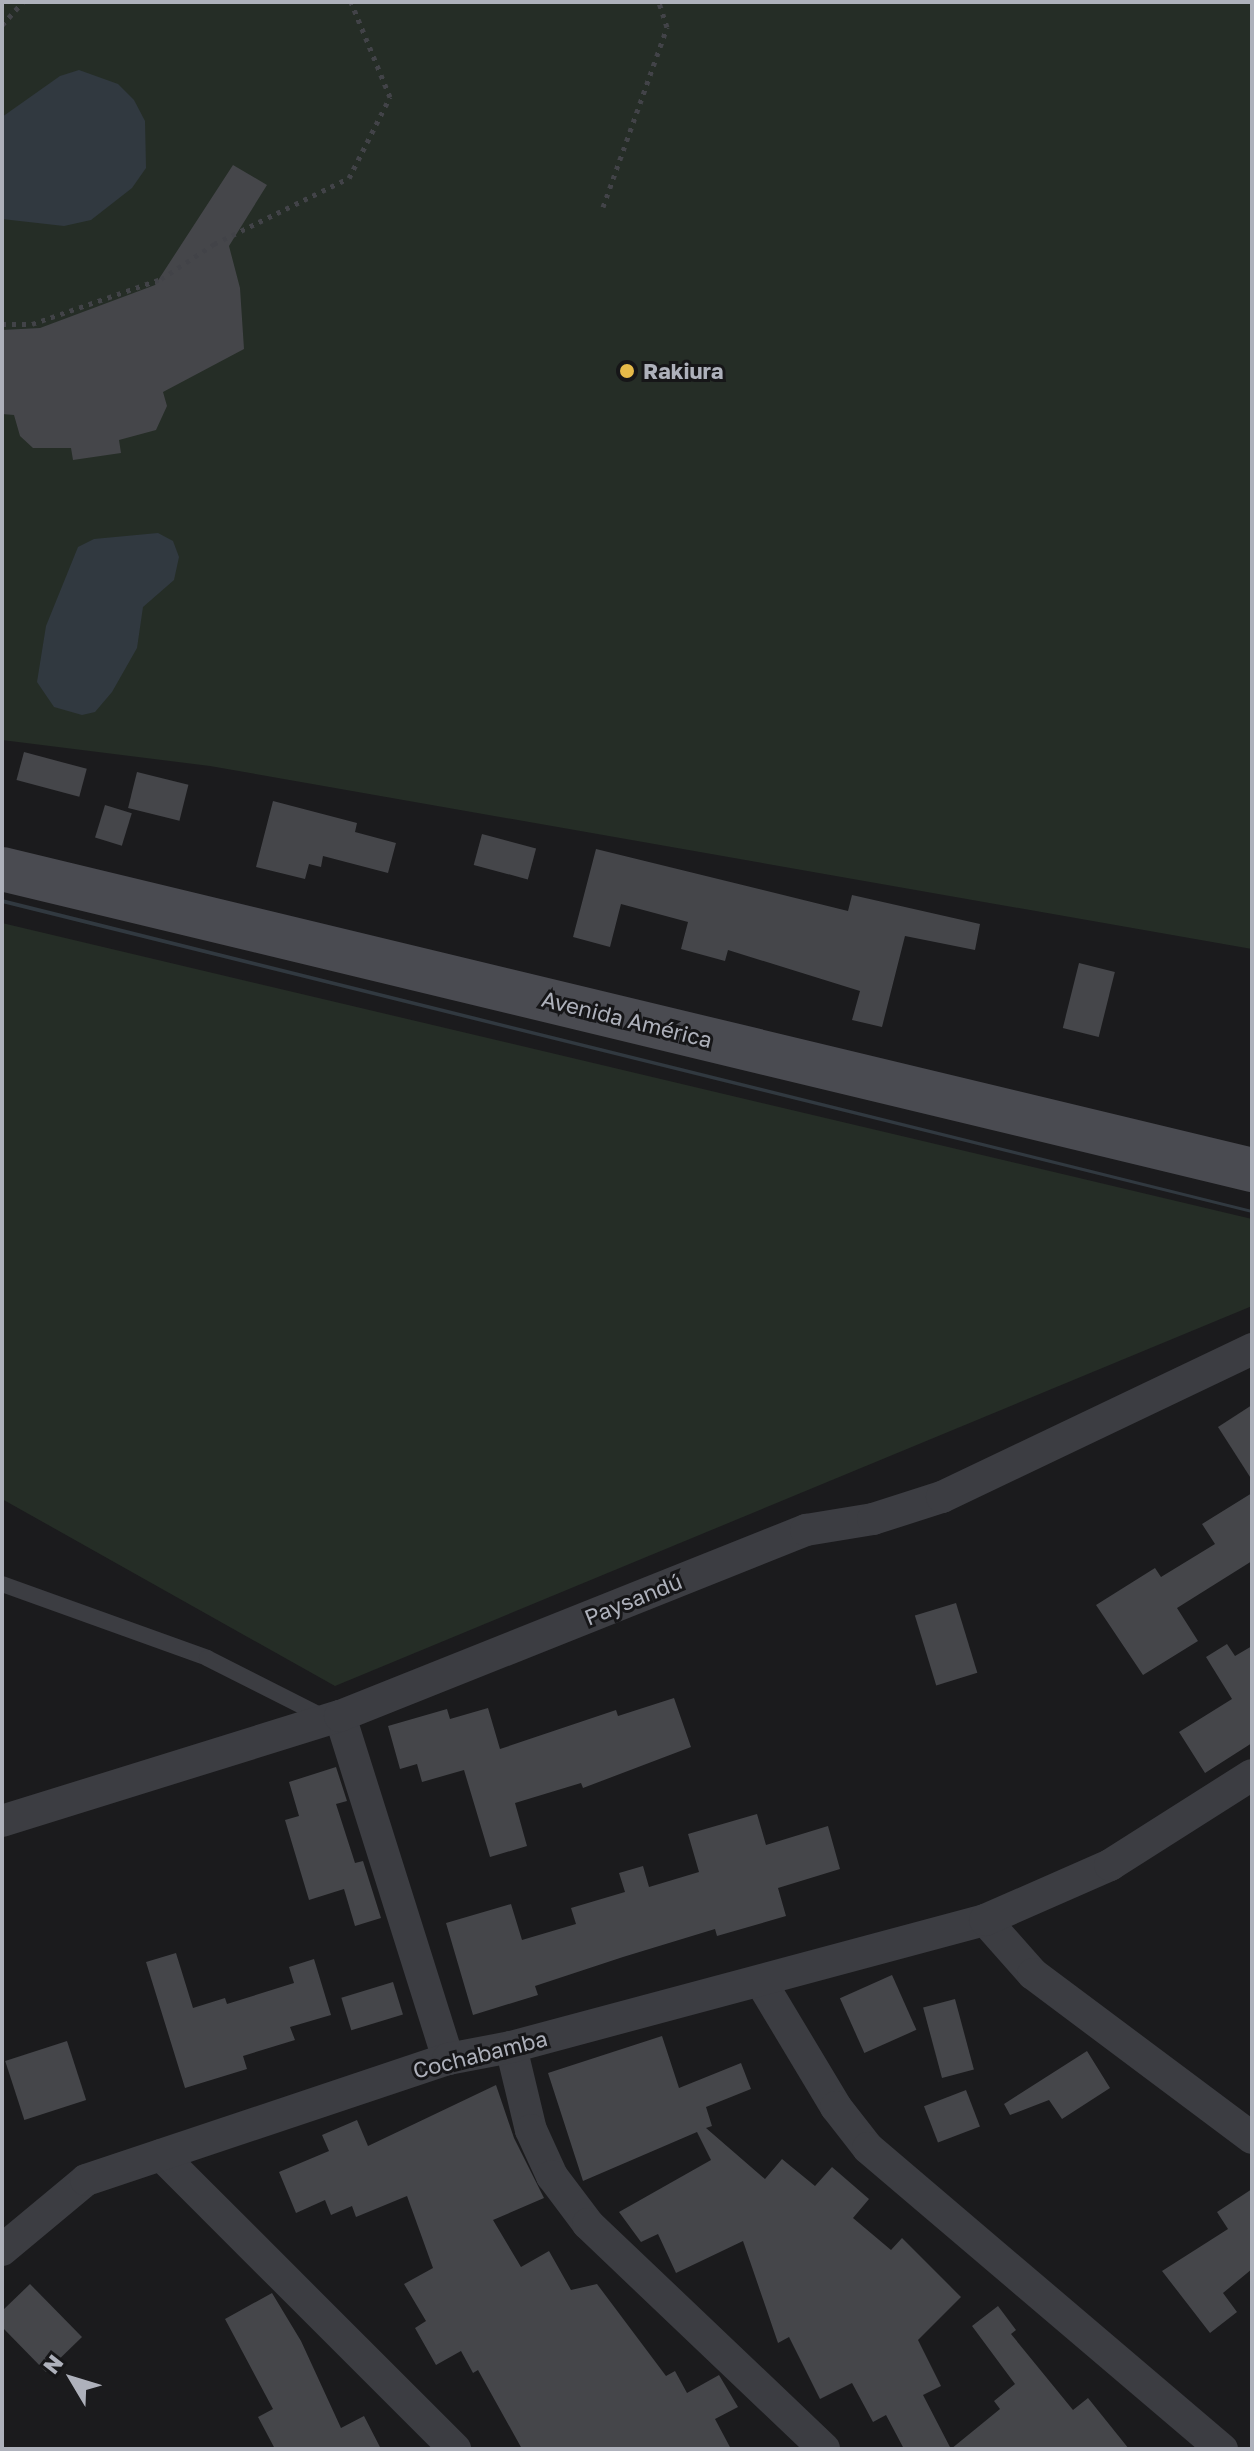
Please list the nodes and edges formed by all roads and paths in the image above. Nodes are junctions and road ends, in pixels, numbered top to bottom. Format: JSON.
{"nodes":[{"id":1,"x":351,"y":2,"type":"edge"},
{"id":2,"x":659,"y":2,"type":"edge"},
{"id":3,"x":19,"y":3,"type":"edge"},
{"id":4,"x":2,"y":25,"type":"edge"},
{"id":5,"x":603,"y":207,"type":"dead end"},
{"id":6,"x":2,"y":324,"type":"edge"},
{"id":7,"x":2,"y":869,"type":"edge"},
{"id":8,"x":1252,"y":1170,"type":"edge"},
{"id":9,"x":1252,"y":1349,"type":"edge"},
{"id":10,"x":2,"y":1584,"type":"edge"},
{"id":11,"x":335,"y":1718,"type":"junction"},
{"id":12,"x":1252,"y":1775,"type":"edge"},
{"id":13,"x":2,"y":1821,"type":"edge"},
{"id":14,"x":985,"y":1920,"type":"junction"},
{"id":15,"x":761,"y":1982,"type":"junction"},
{"id":16,"x":511,"y":2047,"type":"junction"},
{"id":17,"x":448,"y":2059,"type":"junction"},
{"id":18,"x":1252,"y":2138,"type":"edge"},
{"id":19,"x":161,"y":2155,"type":"junction"},
{"id":20,"x":2,"y":2250,"type":"edge"},
{"id":21,"x":455,"y":2449,"type":"edge"},
{"id":22,"x":824,"y":2449,"type":"edge"},
{"id":23,"x":1222,"y":2449,"type":"edge"}],
"edges":[{"from":1,"to":6,"type":"path"},
{"from":2,"to":5,"type":"path"},
{"from":3,"to":4,"type":"path"},
{"from":7,"to":8,"type":"main road","name":"Avenida América"},
{"from":9,"to":11,"type":"street","name":"Paysandú"},
{"from":10,"to":11,"type":"lane"},
{"from":11,"to":13,"type":"street","name":"Paysandú"},
{"from":11,"to":17,"type":"street"},
{"from":12,"to":14,"type":"street","name":"Cochabamba"},
{"from":14,"to":15,"type":"street","name":"Cochabamba"},
{"from":14,"to":18,"type":"street"},
{"from":15,"to":16,"type":"street","name":"Cochabamba"},
{"from":15,"to":23,"type":"street"},
{"from":16,"to":17,"type":"street","name":"Cochabamba"},
{"from":16,"to":22,"type":"street"},
{"from":17,"to":19,"type":"street","name":"Cochabamba"},
{"from":19,"to":20,"type":"street","name":"Cochabamba"},
{"from":19,"to":21,"type":"street"}]}
